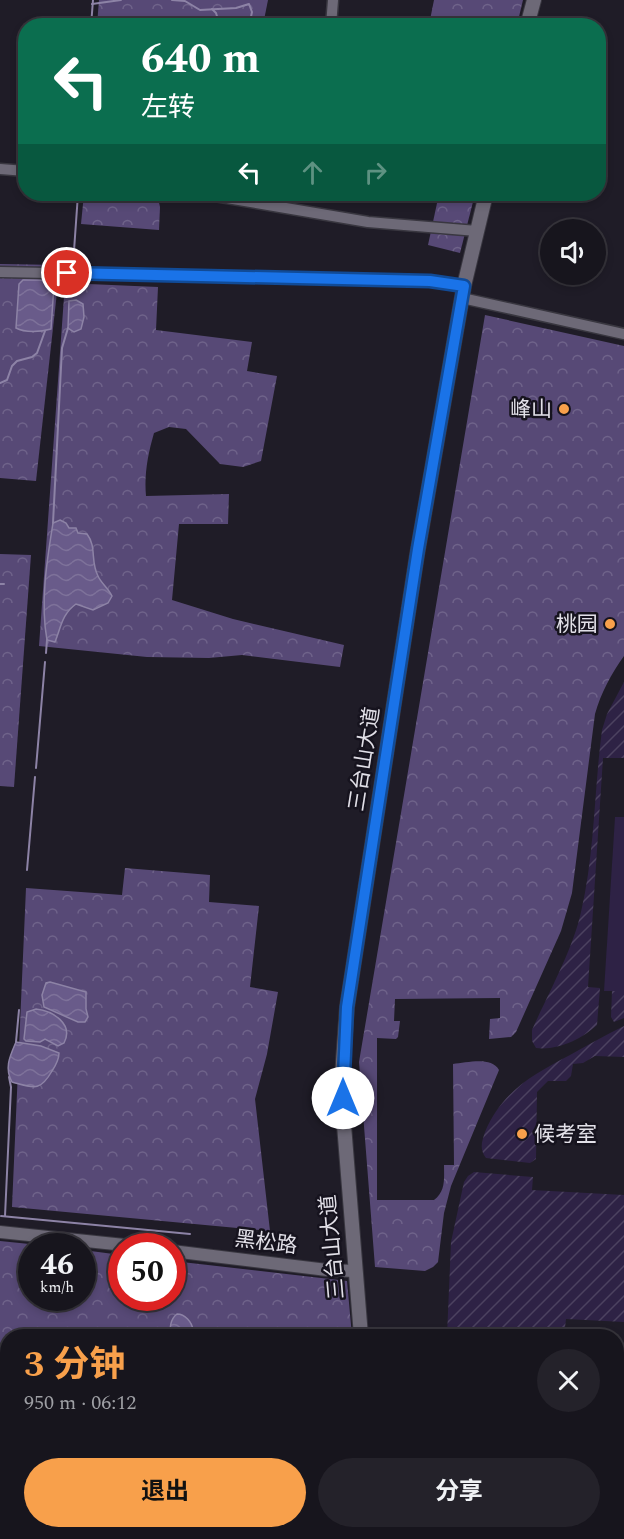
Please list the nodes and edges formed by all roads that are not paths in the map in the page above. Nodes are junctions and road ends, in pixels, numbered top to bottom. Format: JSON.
{"nodes":[{"id":1,"x":333,"y":0,"type":"edge"},
{"id":2,"x":534,"y":0,"type":"edge"},
{"id":3,"x":332,"y":18,"type":"edge"},
{"id":4,"x":529,"y":18,"type":"edge"},
{"id":5,"x":0,"y":169,"type":"edge"},
{"id":6,"x":18,"y":170,"type":"edge"},
{"id":7,"x":244,"y":201,"type":"edge"},
{"id":8,"x":484,"y":201,"type":"edge"},
{"id":9,"x":477,"y":231,"type":"junction"},
{"id":10,"x":0,"y":272,"type":"edge"},
{"id":11,"x":463,"y":292,"type":"junction"},
{"id":12,"x":624,"y":334,"type":"edge"},
{"id":13,"x":0,"y":1232,"type":"edge"},
{"id":14,"x":108,"y":1243,"type":"edge"},
{"id":15,"x":186,"y":1253,"type":"edge"},
{"id":16,"x":355,"y":1271,"type":"junction"},
{"id":17,"x":360,"y":1329,"type":"edge"}],
"edges":[{"from":1,"to":3,"type":"street"},
{"from":2,"to":4,"type":"main road"},
{"from":5,"to":6,"type":"street"},
{"from":7,"to":9,"type":"street"},
{"from":8,"to":9,"type":"main road","name":"三台山大道"},
{"from":9,"to":11,"type":"main road","name":"三台山大道"},
{"from":10,"to":11,"type":"street"},
{"from":11,"to":12,"type":"street"},
{"from":11,"to":16,"type":"main road","name":"三台山大道"},
{"from":13,"to":14,"type":"street"},
{"from":15,"to":16,"type":"street","name":"黑松路"},
{"from":16,"to":17,"type":"main road","name":"三台山大道"}]}
